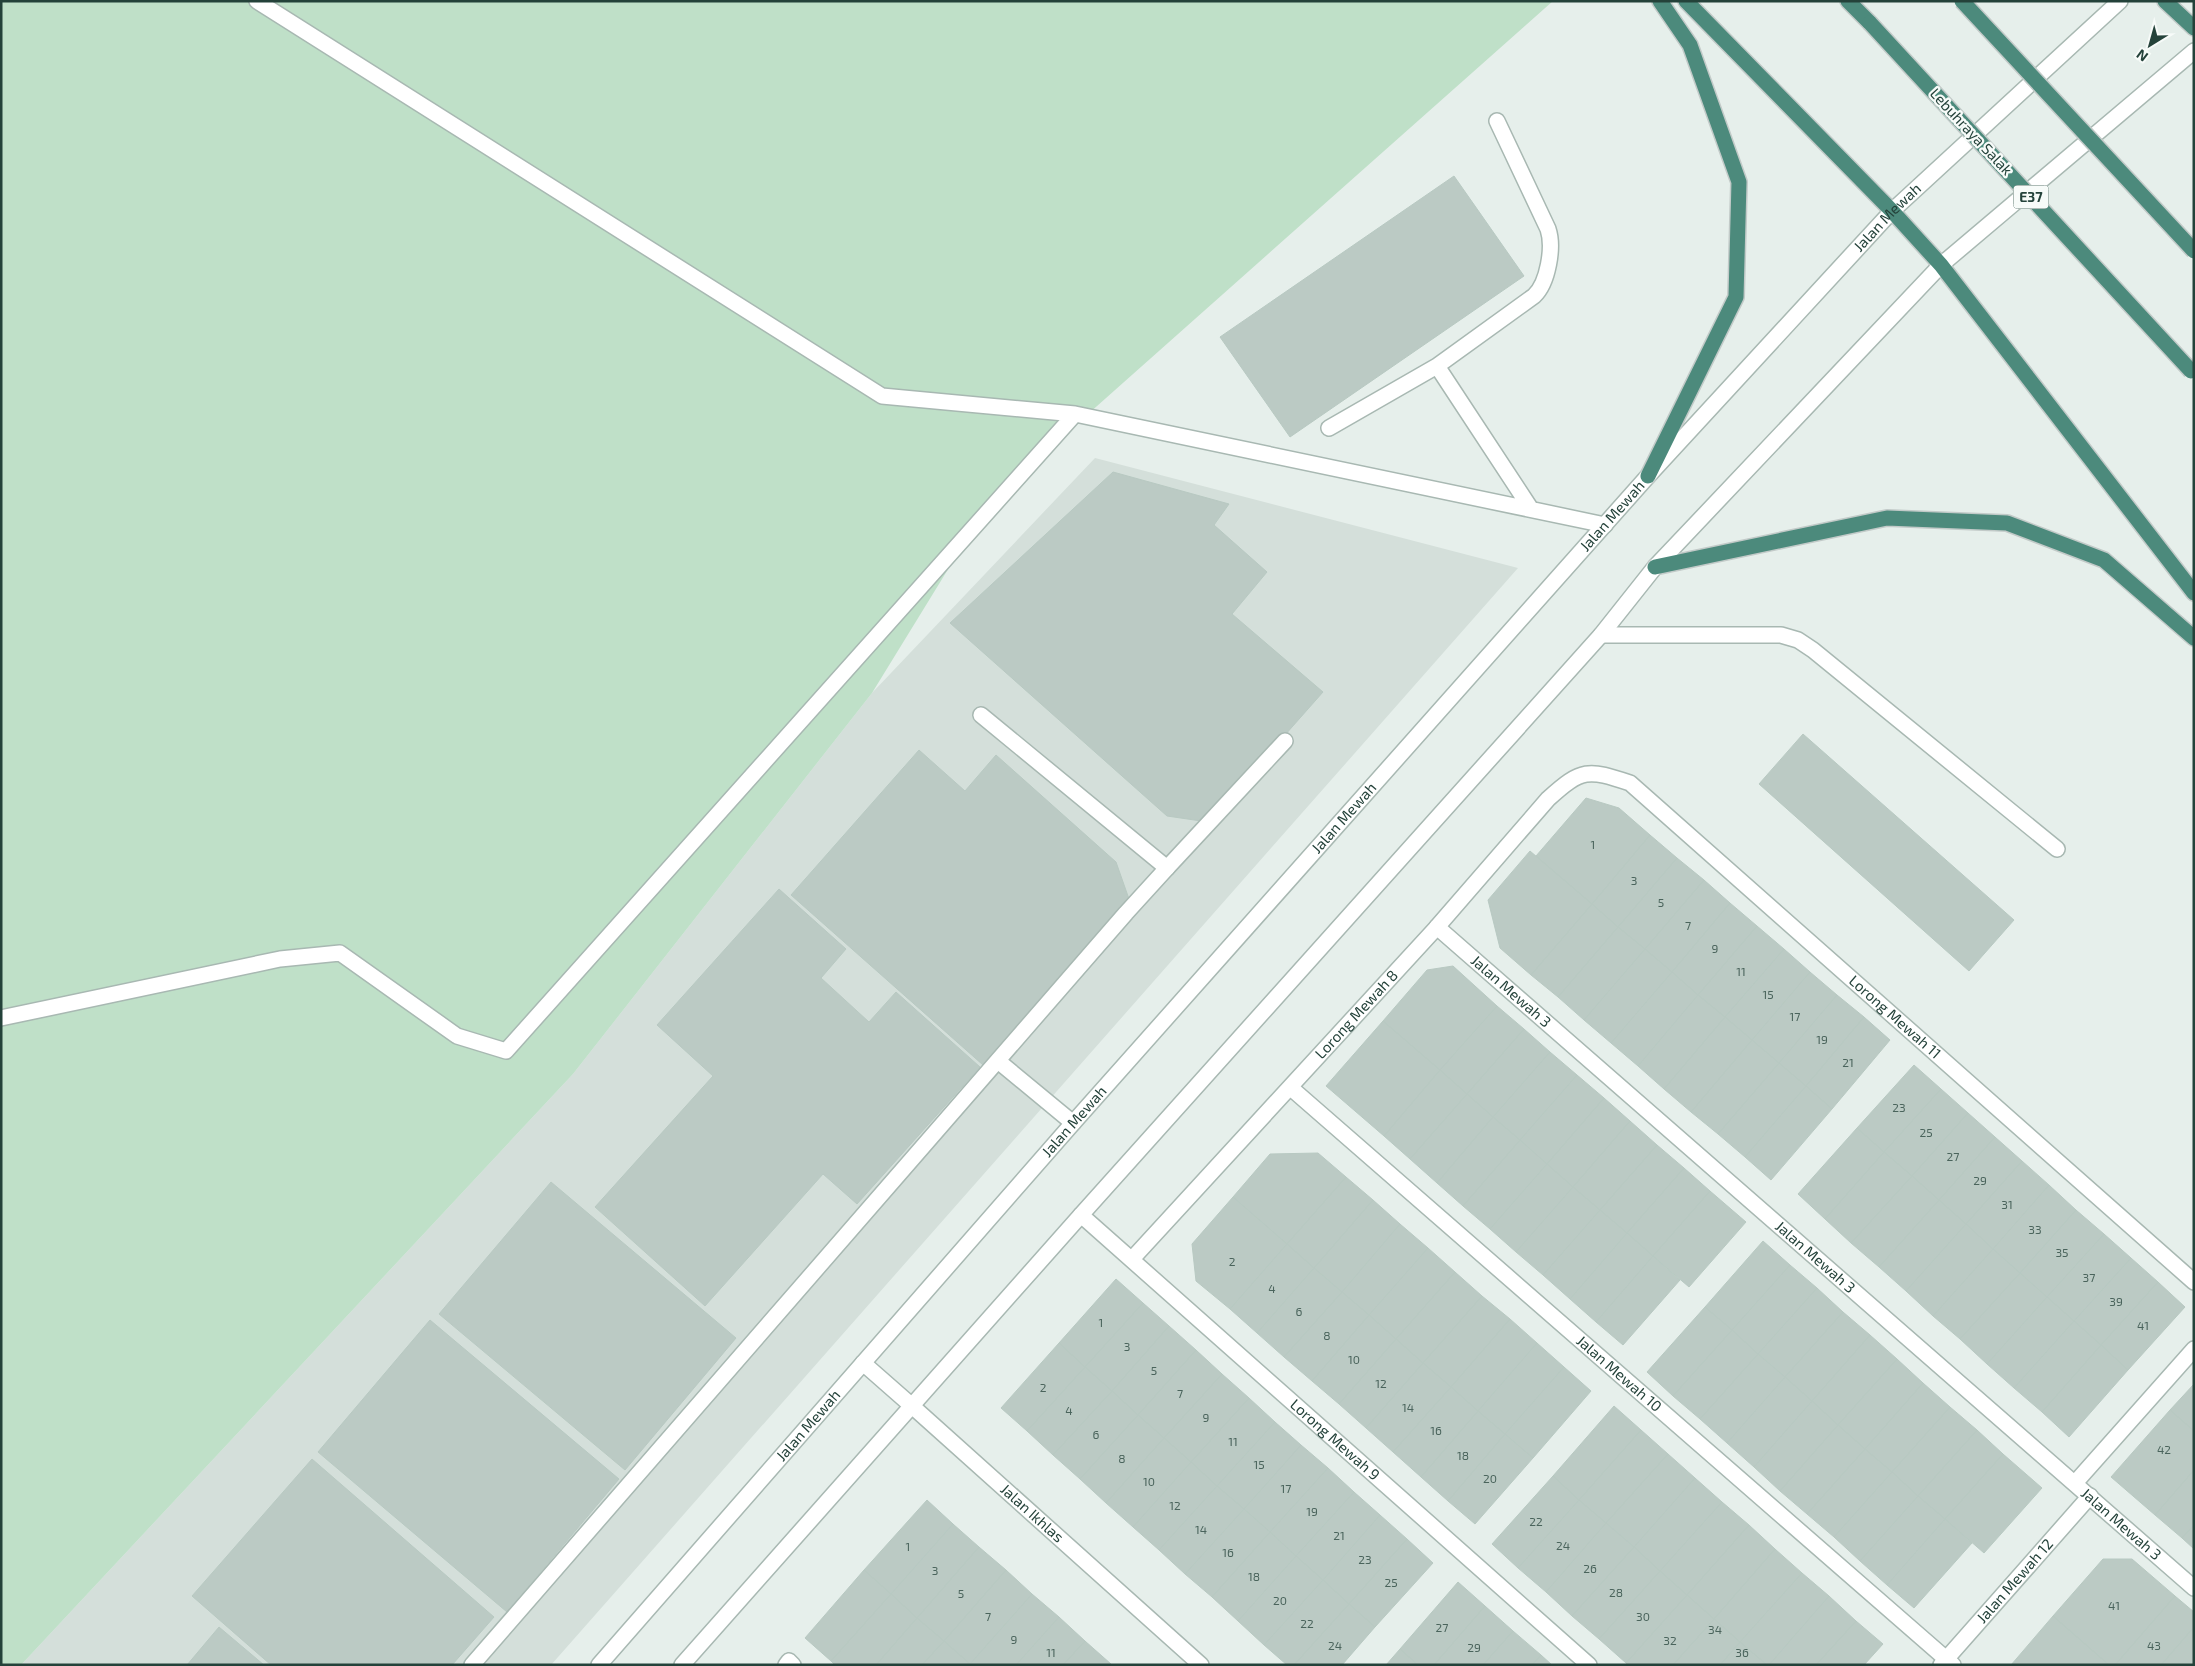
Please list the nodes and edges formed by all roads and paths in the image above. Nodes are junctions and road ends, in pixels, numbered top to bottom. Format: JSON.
{"nodes":[{"id":1,"x":256,"y":1,"type":"edge"},
{"id":2,"x":1660,"y":1,"type":"edge"},
{"id":3,"x":1686,"y":1,"type":"edge"},
{"id":4,"x":1848,"y":1,"type":"edge"},
{"id":5,"x":1962,"y":1,"type":"edge"},
{"id":6,"x":2120,"y":1,"type":"edge"},
{"id":7,"x":2165,"y":1,"type":"edge"},
{"id":8,"x":2194,"y":28,"type":"edge"},
{"id":9,"x":2194,"y":51,"type":"edge"},
{"id":10,"x":1497,"y":121,"type":"dead end"},
{"id":11,"x":1892,"y":211,"type":"junction"},
{"id":12,"x":2194,"y":251,"type":"edge"},
{"id":13,"x":1941,"y":265,"type":"junction"},
{"id":14,"x":1437,"y":366,"type":"junction"},
{"id":15,"x":2192,"y":373,"type":"edge"},
{"id":16,"x":1075,"y":414,"type":"junction"},
{"id":17,"x":1329,"y":428,"type":"dead end"},
{"id":18,"x":1648,"y":476,"type":"junction"},
{"id":19,"x":1531,"y":509,"type":"junction"},
{"id":20,"x":1605,"y":525,"type":"junction"},
{"id":21,"x":1655,"y":566,"type":"junction"},
{"id":22,"x":2194,"y":593,"type":"edge"},
{"id":23,"x":1601,"y":635,"type":"junction"},
{"id":24,"x":2194,"y":638,"type":"edge"},
{"id":25,"x":981,"y":715,"type":"dead end"},
{"id":26,"x":1285,"y":741,"type":"dead end"},
{"id":27,"x":1585,"y":773,"type":"joint"},
{"id":28,"x":2057,"y":849,"type":"dead end"},
{"id":29,"x":1167,"y":868,"type":"junction"},
{"id":30,"x":1437,"y":927,"type":"junction"},
{"id":31,"x":1,"y":1018,"type":"edge"},
{"id":32,"x":998,"y":1061,"type":"junction"},
{"id":33,"x":1291,"y":1088,"type":"junction"},
{"id":34,"x":1073,"y":1123,"type":"junction"},
{"id":35,"x":1081,"y":1214,"type":"junction"},
{"id":36,"x":1132,"y":1259,"type":"junction"},
{"id":37,"x":2194,"y":1282,"type":"edge"},
{"id":38,"x":2194,"y":1349,"type":"edge"},
{"id":39,"x":863,"y":1363,"type":"junction"},
{"id":40,"x":912,"y":1406,"type":"junction"},
{"id":41,"x":2075,"y":1483,"type":"junction"},
{"id":42,"x":2090,"y":1496,"type":"junction"},
{"id":43,"x":2194,"y":1588,"type":"edge"},
{"id":44,"x":1947,"y":1663,"type":"edge"},
{"id":45,"x":472,"y":1665,"type":"edge"},
{"id":46,"x":599,"y":1665,"type":"edge"},
{"id":47,"x":682,"y":1665,"type":"edge"},
{"id":48,"x":1201,"y":1665,"type":"edge"},
{"id":49,"x":1589,"y":1665,"type":"edge"}],
"edges":[{"from":1,"to":16,"type":"street"},
{"from":2,"to":18,"type":"highway"},
{"from":3,"to":11,"type":"highway"},
{"from":4,"to":15,"type":"highway","name":"Lebuhraya Salak","number":"E37","bridge":true},
{"from":5,"to":12,"type":"highway","bridge":true},
{"from":6,"to":11,"type":"street","name":"Jalan Mewah"},
{"from":7,"to":8,"type":"highway"},
{"from":9,"to":13,"type":"street"},
{"from":10,"to":14,"type":"street"},
{"from":11,"to":13,"type":"highway"},
{"from":11,"to":18,"type":"street","name":"Jalan Mewah"},
{"from":13,"to":21,"type":"street"},
{"from":13,"to":22,"type":"highway"},
{"from":14,"to":17,"type":"street"},
{"from":14,"to":19,"type":"street"},
{"from":16,"to":19,"type":"street"},
{"from":16,"to":31,"type":"street"},
{"from":18,"to":20,"type":"street","name":"Jalan Mewah"},
{"from":19,"to":20,"type":"street"},
{"from":20,"to":34,"type":"street","name":"Jalan Mewah"},
{"from":21,"to":23,"type":"street"},
{"from":21,"to":24,"type":"highway"},
{"from":23,"to":28,"type":"street"},
{"from":23,"to":35,"type":"street"},
{"from":25,"to":29,"type":"street"},
{"from":26,"to":29,"type":"street"},
{"from":27,"to":30,"type":"street","name":"Lorong Mewah 8"},
{"from":27,"to":37,"type":"street","name":"Lorong Mewah 11"},
{"from":29,"to":32,"type":"street"},
{"from":30,"to":33,"type":"street","name":"Lorong Mewah 8"},
{"from":30,"to":41,"type":"street","name":"Jalan Mewah 3"},
{"from":32,"to":34,"type":"street"},
{"from":32,"to":45,"type":"street"},
{"from":33,"to":36,"type":"street","name":"Lorong Mewah 8"},
{"from":33,"to":44,"type":"street","name":"Jalan Mewah 10"},
{"from":34,"to":39,"type":"street","name":"Jalan Mewah"},
{"from":35,"to":36,"type":"street","name":"Lorong Mewah 9"},
{"from":35,"to":40,"type":"street"},
{"from":36,"to":49,"type":"street","name":"Lorong Mewah 9"},
{"from":38,"to":41,"type":"street"},
{"from":39,"to":40,"type":"street","name":"Jalan Ikhlas"},
{"from":39,"to":46,"type":"street","name":"Jalan Mewah"},
{"from":40,"to":47,"type":"street"},
{"from":40,"to":48,"type":"street","name":"Jalan Ikhlas"},
{"from":41,"to":42,"type":"street","name":"Jalan Mewah 3"},
{"from":42,"to":43,"type":"street","name":"Jalan Mewah 3"},
{"from":42,"to":44,"type":"street","name":"Jalan Mewah 12"}]}
